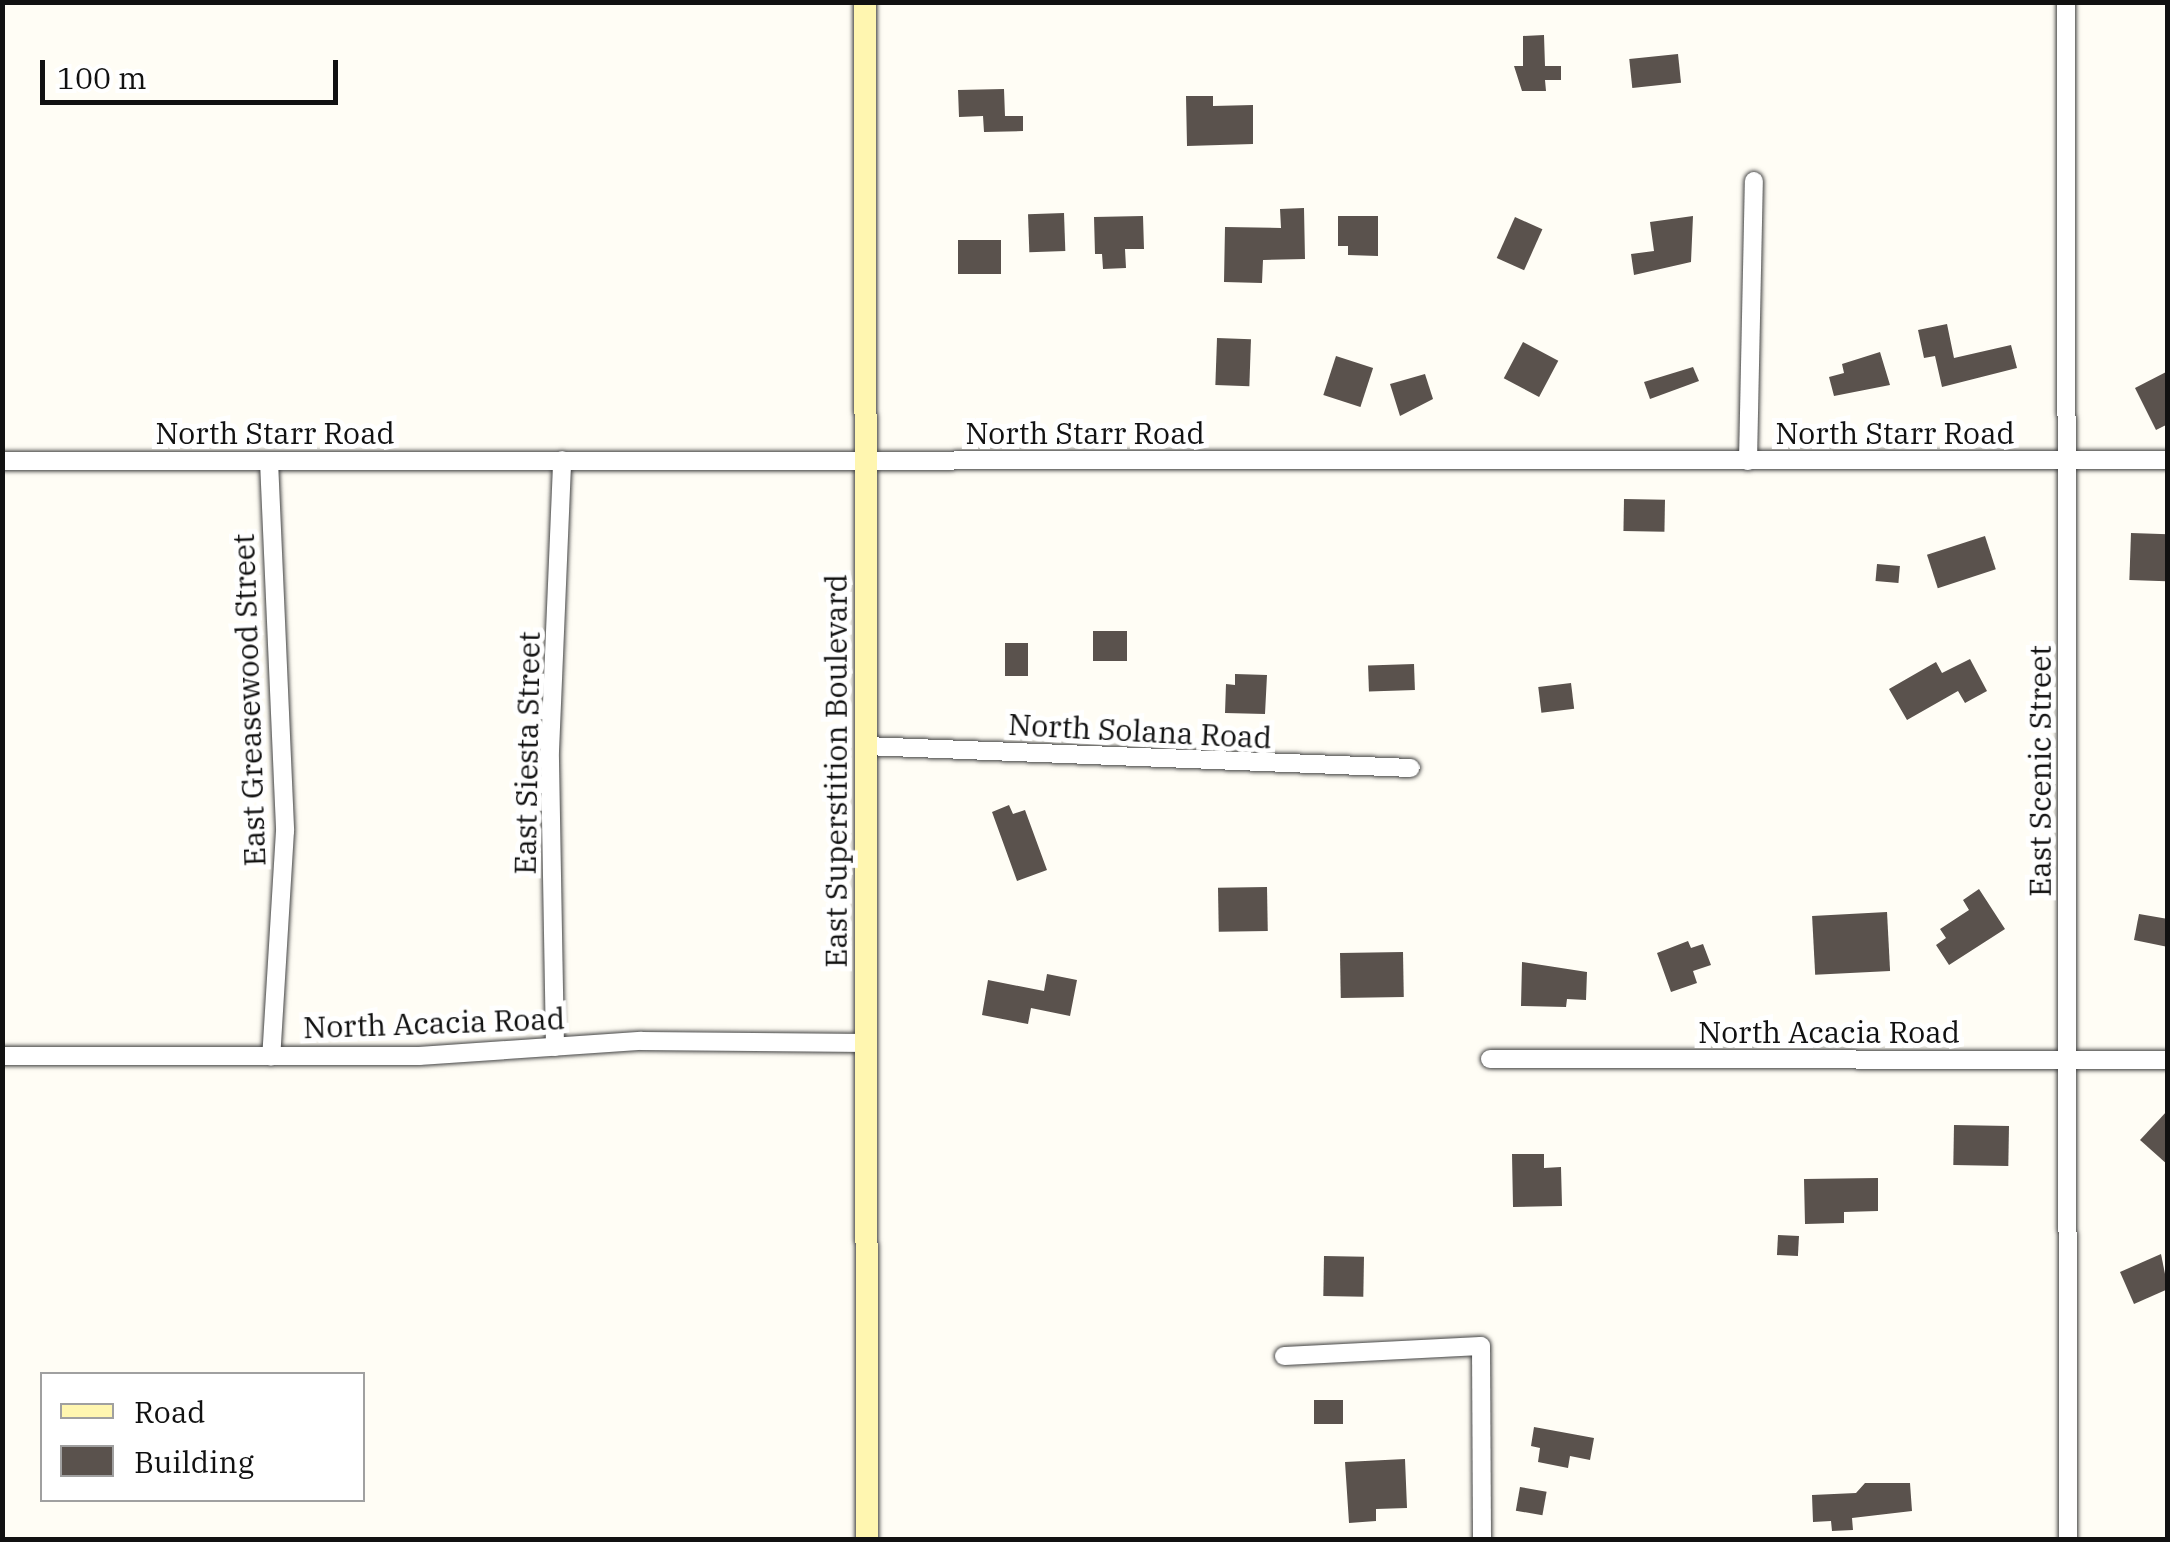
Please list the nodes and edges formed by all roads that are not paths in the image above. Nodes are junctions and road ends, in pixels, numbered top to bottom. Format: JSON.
{"nodes":[{"id":1,"x":864,"y":2,"type":"edge"},
{"id":2,"x":2066,"y":2,"type":"edge"},
{"id":3,"x":1754,"y":180,"type":"dead end"},
{"id":4,"x":269,"y":460,"type":"junction"},
{"id":5,"x":562,"y":460,"type":"junction"},
{"id":6,"x":866,"y":460,"type":"junction"},
{"id":7,"x":2067,"y":460,"type":"junction"},
{"id":8,"x":2168,"y":460,"type":"edge"},
{"id":9,"x":2,"y":461,"type":"edge"},
{"id":10,"x":1748,"y":461,"type":"junction"},
{"id":11,"x":866,"y":746,"type":"junction"},
{"id":12,"x":1411,"y":768,"type":"dead end"},
{"id":13,"x":867,"y":1043,"type":"junction"},
{"id":14,"x":555,"y":1046,"type":"junction"},
{"id":15,"x":2,"y":1056,"type":"edge"},
{"id":16,"x":271,"y":1056,"type":"junction"},
{"id":17,"x":1490,"y":1058,"type":"dead end"},
{"id":18,"x":2168,"y":1060,"type":"edge"},
{"id":19,"x":2068,"y":1061,"type":"junction"},
{"id":20,"x":1284,"y":1356,"type":"dead end"},
{"id":21,"x":867,"y":1540,"type":"edge"},
{"id":22,"x":1482,"y":1540,"type":"edge"},
{"id":23,"x":2068,"y":1540,"type":"edge"}],
"edges":[{"from":1,"to":6,"type":"main road","name":"East Superstition Boulevard"},
{"from":2,"to":7,"type":"street","name":"East Scenic Street"},
{"from":3,"to":10,"type":"street"},
{"from":4,"to":5,"type":"street","name":"North Starr Road"},
{"from":4,"to":9,"type":"street","name":"North Starr Road"},
{"from":4,"to":16,"type":"street","name":"East Greasewood Street"},
{"from":5,"to":6,"type":"street","name":"North Starr Road"},
{"from":5,"to":14,"type":"street","name":"East Siesta Street"},
{"from":6,"to":10,"type":"street","name":"North Starr Road"},
{"from":6,"to":11,"type":"main road","name":"East Superstition Boulevard"},
{"from":7,"to":8,"type":"street","name":"North Starr Road"},
{"from":7,"to":10,"type":"street","name":"North Starr Road"},
{"from":7,"to":19,"type":"street","name":"East Scenic Street"},
{"from":11,"to":12,"type":"street","name":"North Solana Road"},
{"from":11,"to":13,"type":"main road","name":"East Superstition Boulevard"},
{"from":13,"to":14,"type":"street","name":"North Acacia Road"},
{"from":13,"to":21,"type":"main road","name":"East Superstition Boulevard"},
{"from":14,"to":16,"type":"street","name":"North Acacia Road"},
{"from":15,"to":16,"type":"street","name":"North Acacia Road"},
{"from":17,"to":19,"type":"street","name":"North Acacia Road"},
{"from":18,"to":19,"type":"street","name":"North Acacia Road"},
{"from":19,"to":23,"type":"street","name":"East Scenic Street"},
{"from":20,"to":22,"type":"street"}]}
